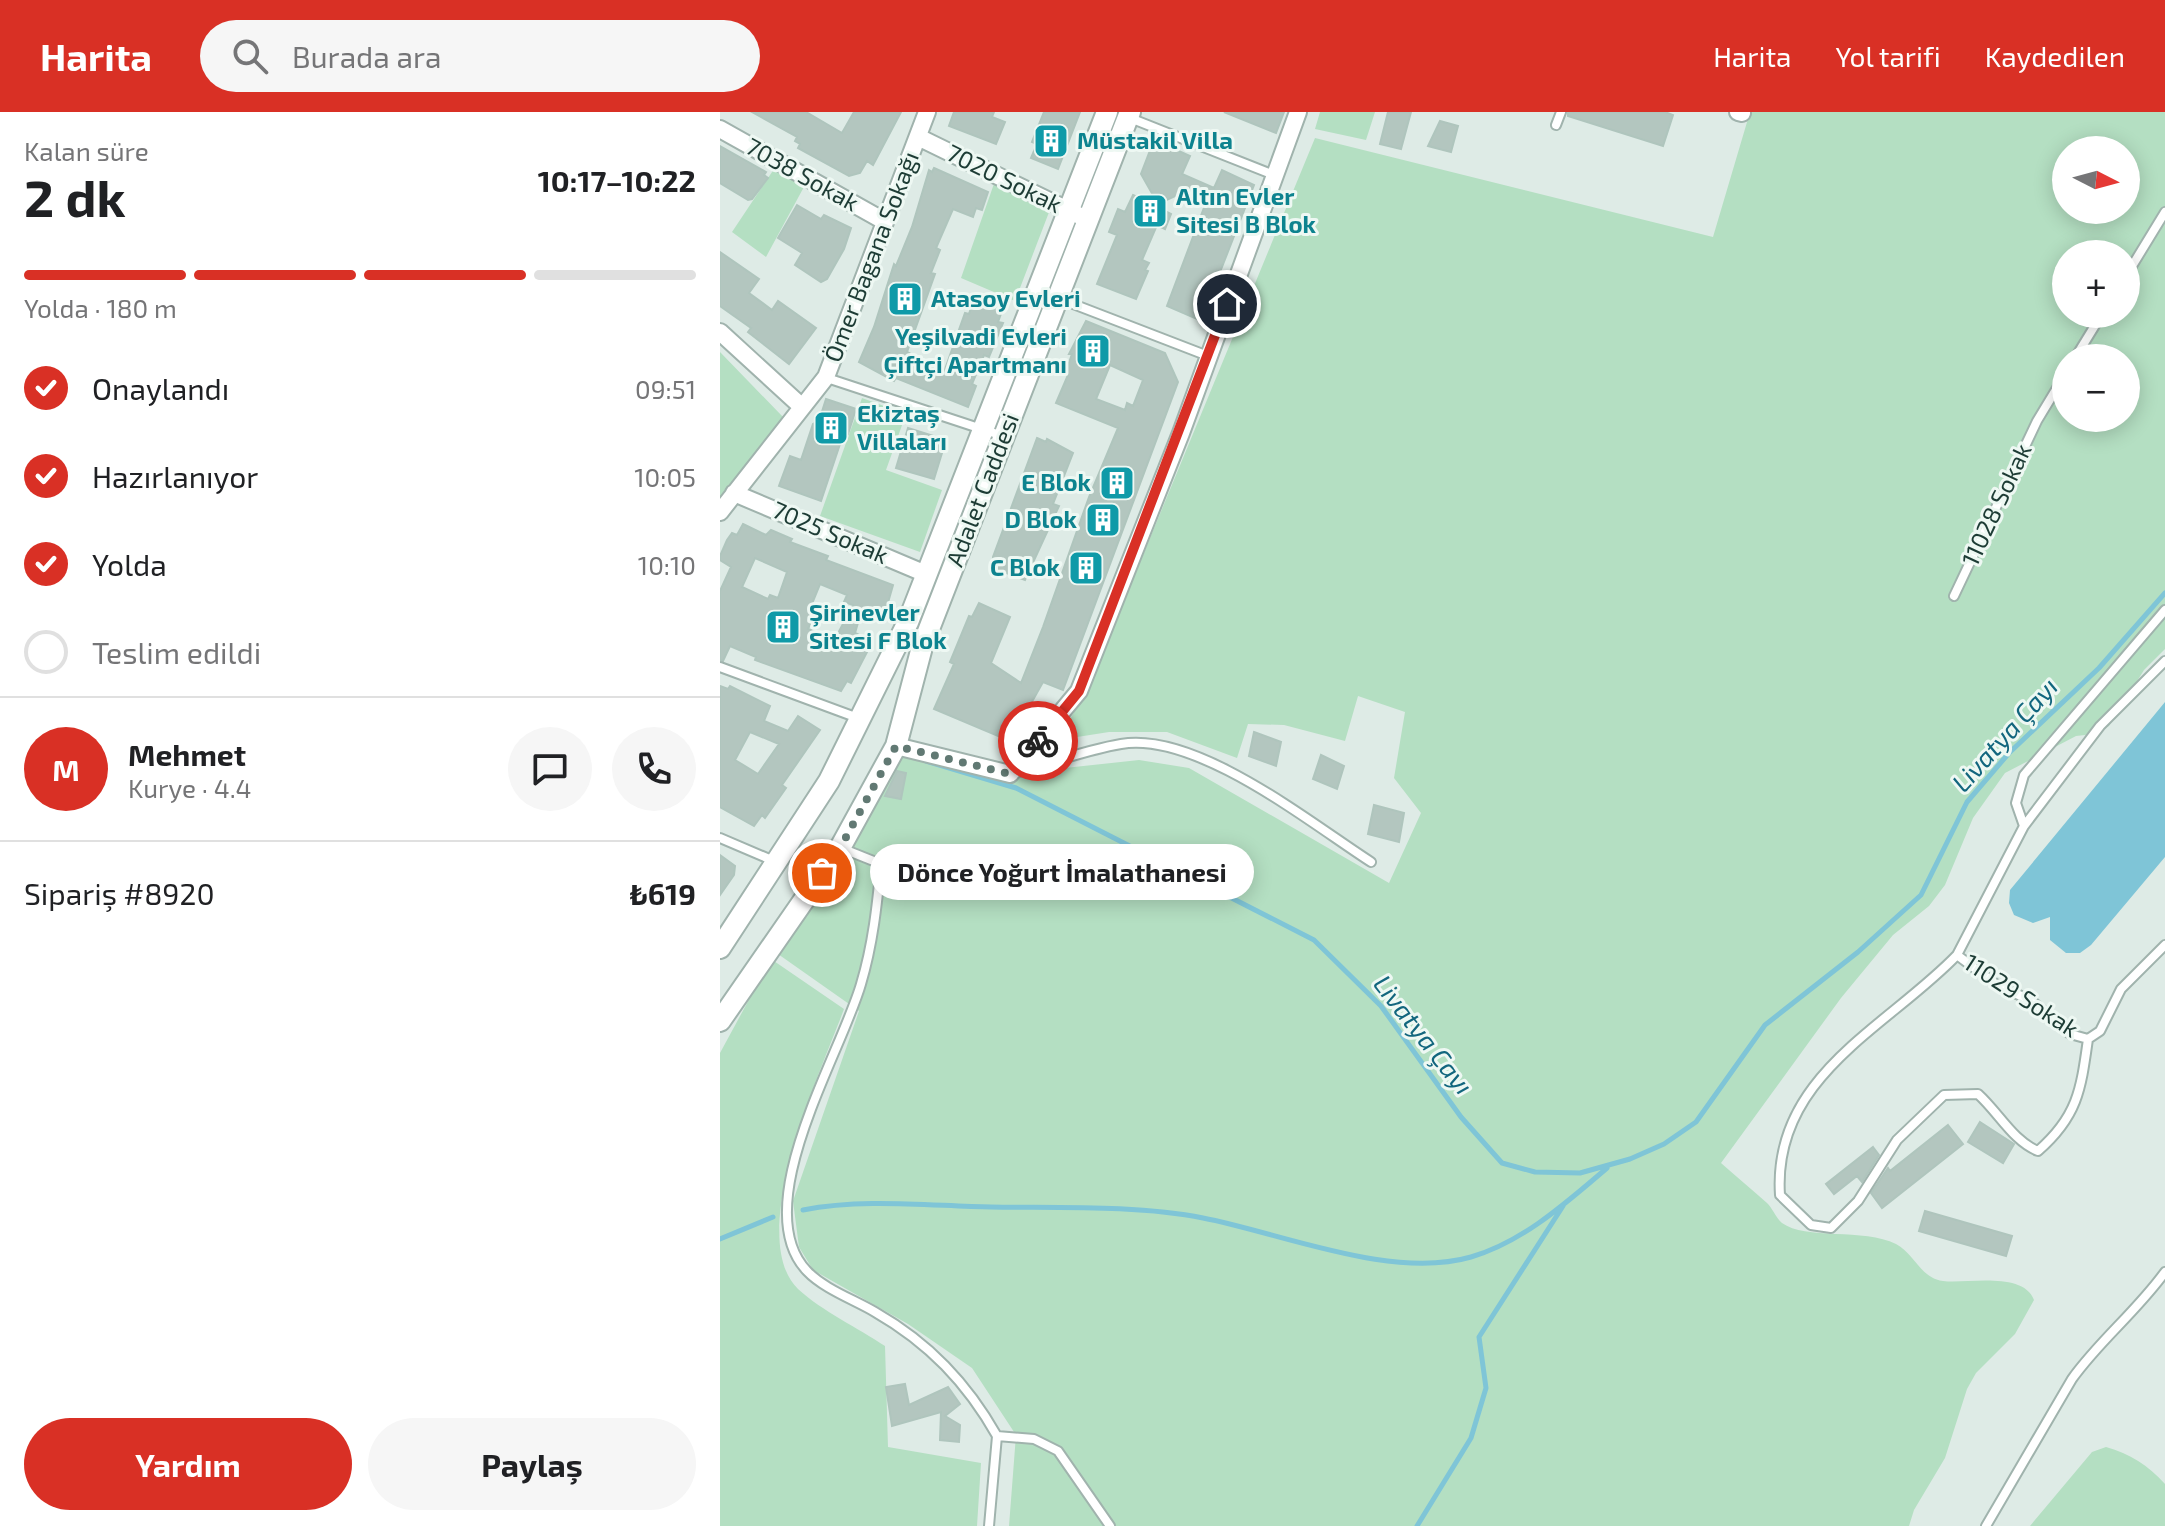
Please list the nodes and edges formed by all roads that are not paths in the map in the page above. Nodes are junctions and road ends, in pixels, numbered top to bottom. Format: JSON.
{"nodes":[{"id":1,"x":927,"y":112,"type":"edge"},
{"id":2,"x":1107,"y":112,"type":"edge"},
{"id":3,"x":1298,"y":112,"type":"edge"},
{"id":4,"x":1561,"y":112,"type":"edge"},
{"id":5,"x":1129,"y":114,"type":"edge"},
{"id":6,"x":1556,"y":125,"type":"dead end"},
{"id":7,"x":720,"y":129,"type":"edge"},
{"id":8,"x":918,"y":137,"type":"junction"},
{"id":9,"x":1274,"y":175,"type":"junction"},
{"id":10,"x":1068,"y":210,"type":"junction"},
{"id":11,"x":2165,"y":212,"type":"edge"},
{"id":12,"x":884,"y":221,"type":"junction"},
{"id":13,"x":1089,"y":221,"type":"junction"},
{"id":14,"x":2140,"y":253,"type":"edge"},
{"id":15,"x":1059,"y":299,"type":"junction"},
{"id":16,"x":720,"y":332,"type":"edge"},
{"id":17,"x":1208,"y":356,"type":"junction"},
{"id":18,"x":826,"y":377,"type":"junction"},
{"id":19,"x":2052,"y":396,"type":"edge"},
{"id":20,"x":801,"y":406,"type":"junction"},
{"id":21,"x":983,"y":430,"type":"junction"},
{"id":22,"x":1003,"y":436,"type":"junction"},
{"id":23,"x":734,"y":493,"type":"junction"},
{"id":24,"x":720,"y":512,"type":"edge"},
{"id":25,"x":926,"y":574,"type":"junction"},
{"id":26,"x":1954,"y":596,"type":"dead end"},
{"id":27,"x":2165,"y":610,"type":"edge"},
{"id":28,"x":2165,"y":661,"type":"edge"},
{"id":29,"x":720,"y":667,"type":"edge"},
{"id":30,"x":863,"y":719,"type":"junction"},
{"id":31,"x":896,"y":746,"type":"junction"},
{"id":32,"x":1010,"y":774,"type":"junction"},
{"id":33,"x":2024,"y":826,"type":"junction"},
{"id":34,"x":720,"y":838,"type":"edge"},
{"id":35,"x":840,"y":848,"type":"junction"},
{"id":36,"x":775,"y":861,"type":"junction"},
{"id":37,"x":1371,"y":862,"type":"dead end"},
{"id":38,"x":2165,"y":945,"type":"edge"},
{"id":39,"x":720,"y":948,"type":"edge"},
{"id":40,"x":1957,"y":955,"type":"junction"},
{"id":41,"x":720,"y":1021,"type":"edge"},
{"id":42,"x":2088,"y":1039,"type":"junction"},
{"id":43,"x":2165,"y":1272,"type":"edge"},
{"id":44,"x":997,"y":1436,"type":"junction"},
{"id":45,"x":989,"y":1526,"type":"edge"},
{"id":46,"x":1110,"y":1526,"type":"edge"},
{"id":47,"x":1986,"y":1526,"type":"edge"}],
"edges":[{"from":1,"to":8,"type":"street","name":"Ömer Bagana Sokağı"},
{"from":2,"to":10,"type":"street","name":"Adalet Caddesi"},
{"from":3,"to":9,"type":"street"},
{"from":4,"to":6,"type":"lane"},
{"from":5,"to":9,"type":"lane"},
{"from":5,"to":13,"type":"street","name":"Adalet Caddesi"},
{"from":7,"to":12,"type":"street","name":"7038 Sokak"},
{"from":8,"to":10,"type":"street","name":"7020 Sokak"},
{"from":8,"to":12,"type":"street","name":"Ömer Bagana Sokağı"},
{"from":9,"to":17,"type":"street"},
{"from":10,"to":13,"type":"street","name":"7020 Sokak"},
{"from":10,"to":21,"type":"street","name":"Adalet Caddesi"},
{"from":11,"to":14,"type":"lane"},
{"from":12,"to":18,"type":"street","name":"Ömer Bagana Sokağı"},
{"from":13,"to":15,"type":"street","name":"Adalet Caddesi"},
{"from":15,"to":17,"type":"lane"},
{"from":15,"to":22,"type":"street","name":"Adalet Caddesi"},
{"from":16,"to":20,"type":"street"},
{"from":17,"to":32,"type":"street"},
{"from":18,"to":20,"type":"street","name":"Ömer Bagana Sokağı"},
{"from":18,"to":21,"type":"lane"},
{"from":19,"to":26,"type":"lane","name":"11028 Sokak"},
{"from":20,"to":23,"type":"street","name":"Ömer Bagana Sokağı"},
{"from":21,"to":22,"type":"lane"},
{"from":21,"to":25,"type":"street","name":"Adalet Caddesi"},
{"from":22,"to":31,"type":"street","name":"Adalet Caddesi"},
{"from":23,"to":24,"type":"street","name":"Ömer Bagana Sokağı"},
{"from":23,"to":25,"type":"street","name":"7025 Sokak"},
{"from":25,"to":30,"type":"street","name":"Adalet Caddesi"},
{"from":27,"to":33,"type":"lane"},
{"from":28,"to":33,"type":"lane","name":"11029 Sokak"},
{"from":29,"to":30,"type":"lane"},
{"from":30,"to":36,"type":"street","name":"Adalet Caddesi"},
{"from":31,"to":32,"type":"street"},
{"from":31,"to":35,"type":"street","name":"Adalet Caddesi"},
{"from":32,"to":37,"type":"lane"},
{"from":33,"to":40,"type":"lane","name":"11029 Sokak"},
{"from":34,"to":36,"type":"lane"},
{"from":35,"to":41,"type":"street","name":"Adalet Caddesi"},
{"from":35,"to":44,"type":"lane"},
{"from":36,"to":39,"type":"street","name":"Adalet Caddesi"},
{"from":38,"to":42,"type":"lane","name":"11029 Sokak"},
{"from":40,"to":42,"type":"lane","name":"11029 Sokak"},
{"from":40,"to":42,"type":"lane"},
{"from":43,"to":47,"type":"lane"},
{"from":44,"to":45,"type":"lane"},
{"from":44,"to":46,"type":"lane"}]}
